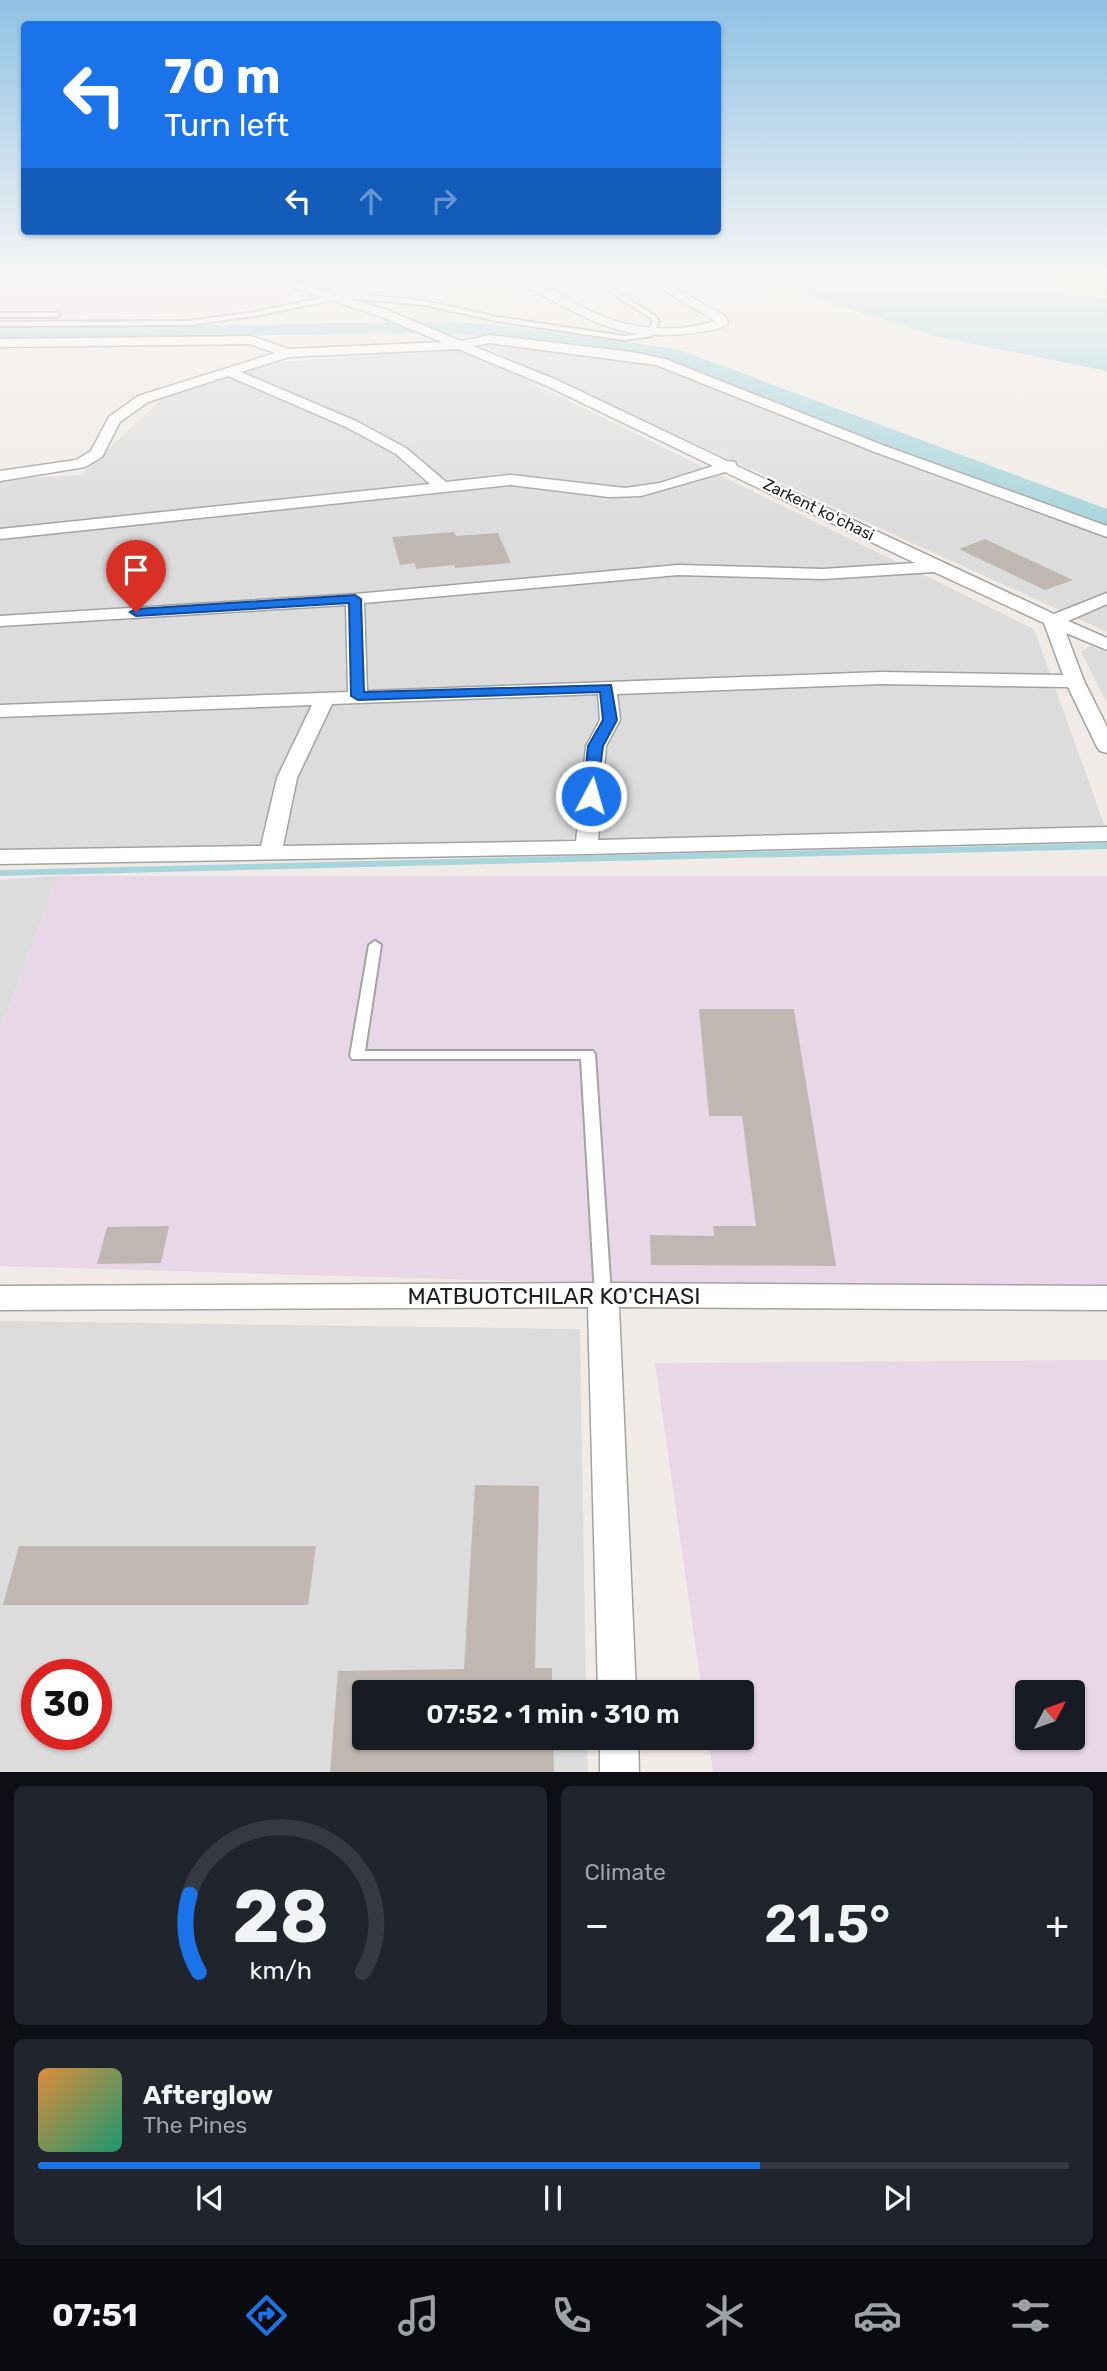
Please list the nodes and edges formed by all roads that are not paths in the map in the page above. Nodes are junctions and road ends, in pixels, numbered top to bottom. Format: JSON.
{"nodes":[{"id":1,"x":268,"y":360,"type":"edge"},
{"id":2,"x":493,"y":360,"type":"edge"},
{"id":3,"x":649,"y":360,"type":"edge"},
{"id":4,"x":230,"y":372,"type":"junction"},
{"id":5,"x":730,"y":466,"type":"junction"},
{"id":6,"x":0,"y":476,"type":"edge"},
{"id":7,"x":444,"y":488,"type":"junction"},
{"id":8,"x":1107,"y":532,"type":"edge"},
{"id":9,"x":0,"y":534,"type":"edge"},
{"id":10,"x":936,"y":567,"type":"junction"},
{"id":11,"x":1107,"y":598,"type":"edge"},
{"id":12,"x":355,"y":599,"type":"junction"},
{"id":13,"x":0,"y":621,"type":"edge"},
{"id":14,"x":1052,"y":621,"type":"junction"},
{"id":15,"x":1107,"y":645,"type":"edge"},
{"id":16,"x":1074,"y":681,"type":"junction"},
{"id":17,"x":607,"y":688,"type":"junction"},
{"id":18,"x":358,"y":696,"type":"junction"},
{"id":19,"x":325,"y":698,"type":"junction"},
{"id":20,"x":0,"y":711,"type":"edge"},
{"id":21,"x":1107,"y":747,"type":"edge"},
{"id":22,"x":1107,"y":834,"type":"edge"},
{"id":23,"x":586,"y":847,"type":"junction"},
{"id":24,"x":271,"y":852,"type":"junction"},
{"id":25,"x":0,"y":857,"type":"edge"},
{"id":26,"x":375,"y":945,"type":"dead end"},
{"id":27,"x":603,"y":1295,"type":"junction"},
{"id":28,"x":0,"y":1298,"type":"edge"},
{"id":29,"x":1107,"y":1298,"type":"edge"},
{"id":30,"x":617,"y":1680,"type":"edge"},
{"id":31,"x":619,"y":1750,"type":"edge"},
{"id":32,"x":620,"y":1772,"type":"edge"}],
"edges":[{"from":1,"to":4,"type":"street"},
{"from":2,"to":5,"type":"street","name":"Zarkent koʻchasi"},
{"from":3,"to":8,"type":"street"},
{"from":4,"to":6,"type":"street"},
{"from":4,"to":7,"type":"street"},
{"from":5,"to":7,"type":"street"},
{"from":5,"to":10,"type":"street","name":"Zarkent koʻchasi"},
{"from":7,"to":9,"type":"street"},
{"from":10,"to":12,"type":"street"},
{"from":10,"to":14,"type":"street","name":"Zarkent koʻchasi"},
{"from":11,"to":14,"type":"street"},
{"from":12,"to":13,"type":"street"},
{"from":12,"to":18,"type":"street"},
{"from":14,"to":15,"type":"street"},
{"from":14,"to":16,"type":"street"},
{"from":16,"to":17,"type":"street"},
{"from":16,"to":21,"type":"street"},
{"from":17,"to":18,"type":"street"},
{"from":17,"to":23,"type":"street"},
{"from":18,"to":19,"type":"street"},
{"from":19,"to":20,"type":"street"},
{"from":19,"to":24,"type":"street"},
{"from":22,"to":23,"type":"street"},
{"from":23,"to":24,"type":"street"},
{"from":24,"to":25,"type":"street"},
{"from":26,"to":27,"type":"lane"},
{"from":27,"to":28,"type":"street","name":"MATBUOTCHILAR KO'CHASI"},
{"from":27,"to":29,"type":"street","name":"MATBUOTCHILAR KO'CHASI"},
{"from":27,"to":30,"type":"street"},
{"from":31,"to":32,"type":"street"}]}
